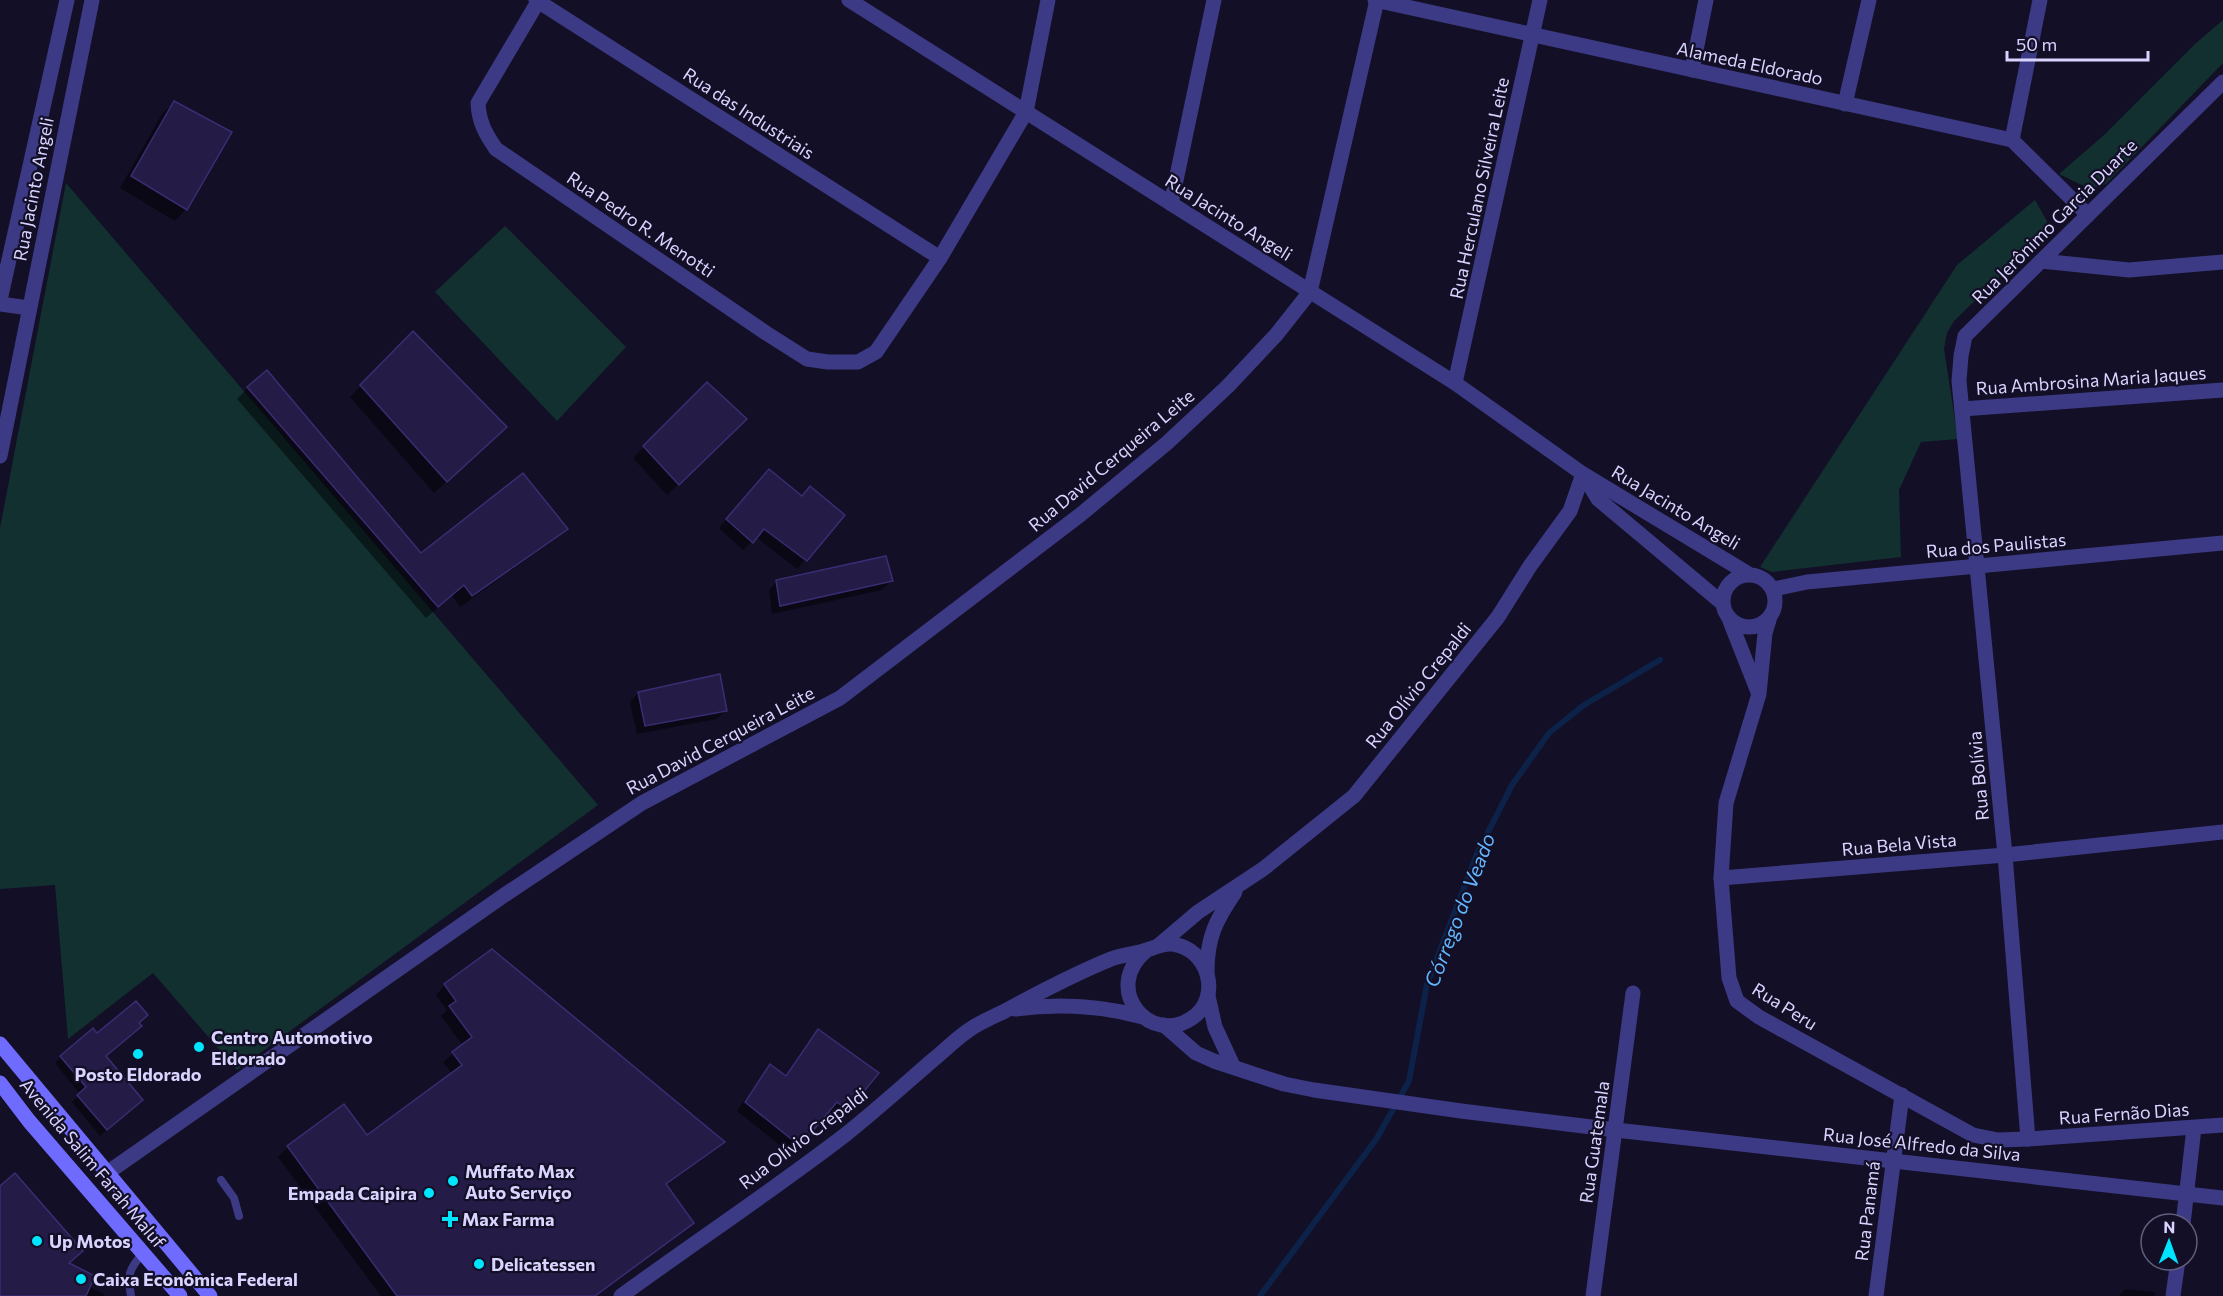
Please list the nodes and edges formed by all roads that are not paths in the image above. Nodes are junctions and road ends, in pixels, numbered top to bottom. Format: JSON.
{"nodes":[{"id":1,"x":67,"y":0,"type":"edge"},
{"id":2,"x":92,"y":0,"type":"edge"},
{"id":3,"x":538,"y":0,"type":"edge"},
{"id":4,"x":849,"y":0,"type":"edge"},
{"id":5,"x":1048,"y":0,"type":"edge"},
{"id":6,"x":1214,"y":0,"type":"edge"},
{"id":7,"x":1376,"y":0,"type":"edge"},
{"id":8,"x":1540,"y":0,"type":"edge"},
{"id":9,"x":1706,"y":0,"type":"edge"},
{"id":10,"x":1869,"y":0,"type":"edge"},
{"id":11,"x":2040,"y":0,"type":"edge"},
{"id":12,"x":1532,"y":35,"type":"junction"},
{"id":13,"x":1692,"y":70,"type":"junction"},
{"id":14,"x":50,"y":76,"type":"junction"},
{"id":15,"x":75,"y":80,"type":"junction"},
{"id":16,"x":2223,"y":82,"type":"edge"},
{"id":17,"x":1845,"y":104,"type":"junction"},
{"id":18,"x":1026,"y":112,"type":"junction"},
{"id":19,"x":2012,"y":140,"type":"junction"},
{"id":20,"x":1171,"y":204,"type":"junction"},
{"id":21,"x":2088,"y":215,"type":"junction"},
{"id":22,"x":940,"y":258,"type":"junction"},
{"id":23,"x":2041,"y":261,"type":"junction"},
{"id":24,"x":2223,"y":262,"type":"edge"},
{"id":25,"x":1310,"y":292,"type":"junction"},
{"id":26,"x":0,"y":302,"type":"edge"},
{"id":27,"x":29,"y":308,"type":"junction"},
{"id":28,"x":1455,"y":383,"type":"junction"},
{"id":29,"x":2223,"y":390,"type":"edge"},
{"id":30,"x":1962,"y":410,"type":"junction"},
{"id":31,"x":0,"y":456,"type":"edge"},
{"id":32,"x":1583,"y":474,"type":"junction"},
{"id":33,"x":2223,"y":543,"type":"edge"},
{"id":34,"x":1979,"y":567,"type":"junction"},
{"id":35,"x":1748,"y":573,"type":"junction"},
{"id":36,"x":1774,"y":589,"type":"junction"},
{"id":37,"x":1721,"y":602,"type":"junction"},
{"id":38,"x":1769,"y":620,"type":"junction"},
{"id":39,"x":1730,"y":621,"type":"junction"},
{"id":40,"x":1759,"y":694,"type":"junction"},
{"id":41,"x":2223,"y":832,"type":"edge"},
{"id":42,"x":2005,"y":855,"type":"junction"},
{"id":43,"x":1721,"y":878,"type":"junction"},
{"id":44,"x":1240,"y":884,"type":"junction"},
{"id":45,"x":1153,"y":948,"type":"junction"},
{"id":46,"x":1208,"y":974,"type":"junction"},
{"id":47,"x":1633,"y":993,"type":"dead end"},
{"id":48,"x":1208,"y":996,"type":"junction"},
{"id":49,"x":1006,"y":1010,"type":"junction"},
{"id":50,"x":1143,"y":1017,"type":"junction"},
{"id":51,"x":1164,"y":1025,"type":"junction"},
{"id":52,"x":0,"y":1044,"type":"edge"},
{"id":53,"x":1233,"y":1066,"type":"junction"},
{"id":54,"x":0,"y":1083,"type":"edge"},
{"id":55,"x":1902,"y":1095,"type":"junction"},
{"id":56,"x":2223,"y":1125,"type":"edge"},
{"id":57,"x":2194,"y":1128,"type":"junction"},
{"id":58,"x":1616,"y":1130,"type":"junction"},
{"id":59,"x":2028,"y":1139,"type":"junction"},
{"id":60,"x":1893,"y":1160,"type":"junction"},
{"id":61,"x":108,"y":1173,"type":"junction"},
{"id":62,"x":221,"y":1180,"type":"dead end"},
{"id":63,"x":2187,"y":1194,"type":"junction"},
{"id":64,"x":2223,"y":1198,"type":"edge"},
{"id":65,"x":2185,"y":1212,"type":"edge"},
{"id":66,"x":239,"y":1216,"type":"dead end"},
{"id":67,"x":143,"y":1252,"type":"junction"},
{"id":68,"x":2176,"y":1272,"type":"edge"},
{"id":69,"x":130,"y":1296,"type":"edge"},
{"id":70,"x":180,"y":1296,"type":"edge"},
{"id":71,"x":210,"y":1296,"type":"edge"},
{"id":72,"x":621,"y":1296,"type":"edge"},
{"id":73,"x":1593,"y":1296,"type":"edge"},
{"id":74,"x":1876,"y":1296,"type":"edge"},
{"id":75,"x":2173,"y":1296,"type":"edge"}],
"edges":[{"from":1,"to":14,"type":"street","name":"Rua Jacinto Angeli"},
{"from":2,"to":15,"type":"street","name":"Rua Jacinto Angeli"},
{"from":3,"to":22,"type":"street","name":"Rua das Industriais"},
{"from":3,"to":22,"type":"street","name":"Rua Pedro R. Menotti"},
{"from":4,"to":18,"type":"street","name":"Rua Jacinto Angeli"},
{"from":5,"to":18,"type":"street"},
{"from":6,"to":20,"type":"street"},
{"from":7,"to":12,"type":"street","name":"Alameda Eldorado"},
{"from":7,"to":25,"type":"street"},
{"from":8,"to":12,"type":"street","name":"Rua Herculano Silveira Leite"},
{"from":9,"to":13,"type":"street"},
{"from":10,"to":17,"type":"street"},
{"from":11,"to":19,"type":"street"},
{"from":12,"to":13,"type":"street","name":"Alameda Eldorado"},
{"from":12,"to":28,"type":"street","name":"Rua Herculano Silveira Leite"},
{"from":13,"to":17,"type":"street","name":"Alameda Eldorado"},
{"from":14,"to":15,"type":"street"},
{"from":14,"to":26,"type":"street","name":"Rua Jacinto Angeli"},
{"from":15,"to":27,"type":"street","name":"Rua Jacinto Angeli"},
{"from":16,"to":21,"type":"street","name":"Rua Jerônimo Garcia Duarte"},
{"from":17,"to":19,"type":"street","name":"Alameda Eldorado"},
{"from":18,"to":20,"type":"street","name":"Rua Jacinto Angeli"},
{"from":18,"to":22,"type":"street"},
{"from":19,"to":21,"type":"street"},
{"from":20,"to":25,"type":"street","name":"Rua Jacinto Angeli"},
{"from":21,"to":23,"type":"street","name":"Rua Jerônimo Garcia Duarte"},
{"from":23,"to":24,"type":"street"},
{"from":23,"to":30,"type":"street","name":"Rua Jerônimo Garcia Duarte"},
{"from":25,"to":28,"type":"street","name":"Rua Jacinto Angeli"},
{"from":25,"to":61,"type":"street","name":"Rua David Cerqueira Leite"},
{"from":26,"to":27,"type":"street"},
{"from":27,"to":31,"type":"street","name":"Rua Jacinto Angeli"},
{"from":28,"to":32,"type":"street","name":"Rua Jacinto Angeli"},
{"from":29,"to":30,"type":"street","name":"Rua Ambrosina Maria Jaques"},
{"from":30,"to":34,"type":"street","name":"Rua Bolívia"},
{"from":32,"to":35,"type":"street","name":"Rua Jacinto Angeli"},
{"from":32,"to":37,"type":"street","name":"Rua Jacinto Angeli"},
{"from":32,"to":44,"type":"street","name":"Rua Olívio Crepaldi"},
{"from":33,"to":34,"type":"street","name":"Rua dos Paulistas"},
{"from":34,"to":36,"type":"street","name":"Rua dos Paulistas"},
{"from":34,"to":42,"type":"street","name":"Rua Bolívia"},
{"from":35,"to":36,"type":"street"},
{"from":35,"to":37,"type":"street"},
{"from":36,"to":38,"type":"street"},
{"from":37,"to":39,"type":"street"},
{"from":38,"to":39,"type":"street"},
{"from":38,"to":40,"type":"street","name":"Rua Peru"},
{"from":39,"to":40,"type":"street"},
{"from":40,"to":43,"type":"street","name":"Rua Peru"},
{"from":41,"to":42,"type":"street","name":"Rua Bela Vista"},
{"from":42,"to":43,"type":"street","name":"Rua Bela Vista"},
{"from":42,"to":59,"type":"street","name":"Rua Bolívia"},
{"from":43,"to":55,"type":"street","name":"Rua Peru"},
{"from":44,"to":45,"type":"street","name":"Rua Olívio Crepaldi"},
{"from":44,"to":46,"type":"street","name":"Rua Olívio Crepaldi"},
{"from":45,"to":46,"type":"street"},
{"from":45,"to":49,"type":"street","name":"Rua Olívio Crepaldi"},
{"from":45,"to":50,"type":"street"},
{"from":46,"to":48,"type":"street"},
{"from":47,"to":58,"type":"street","name":"Rua Guatemala"},
{"from":48,"to":51,"type":"street"},
{"from":48,"to":53,"type":"street"},
{"from":49,"to":50,"type":"street","name":"Rua Olívio Crepaldi"},
{"from":49,"to":72,"type":"street","name":"Rua Olívio Crepaldi"},
{"from":50,"to":51,"type":"street"},
{"from":51,"to":53,"type":"street","name":"Rua José Alfredo da Silva"},
{"from":52,"to":61,"type":"main road","name":"Avenida Salim Farah Maluf"},
{"from":53,"to":58,"type":"street","name":"Rua José Alfredo da Silva"},
{"from":54,"to":67,"type":"main road","name":"Avenida Salim Farah Maluf"},
{"from":55,"to":59,"type":"street","name":"Rua Peru"},
{"from":55,"to":60,"type":"street","name":"Rua Panamá"},
{"from":56,"to":57,"type":"street","name":"Rua Fernão Dias"},
{"from":57,"to":59,"type":"street","name":"Rua Fernão Dias"},
{"from":57,"to":63,"type":"street"},
{"from":58,"to":60,"type":"street","name":"Rua José Alfredo da Silva"},
{"from":58,"to":73,"type":"street","name":"Rua Guatemala"},
{"from":60,"to":63,"type":"street","name":"Rua José Alfredo da Silva"},
{"from":60,"to":74,"type":"street","name":"Rua Panamá"},
{"from":61,"to":71,"type":"main road","name":"Avenida Salim Farah Maluf"},
{"from":62,"to":66,"type":"lane"},
{"from":63,"to":64,"type":"street","name":"Rua José Alfredo da Silva"},
{"from":63,"to":65,"type":"street"},
{"from":67,"to":69,"type":"lane"},
{"from":67,"to":70,"type":"main road","name":"Avenida Salim Farah Maluf"},
{"from":68,"to":75,"type":"street"}]}
